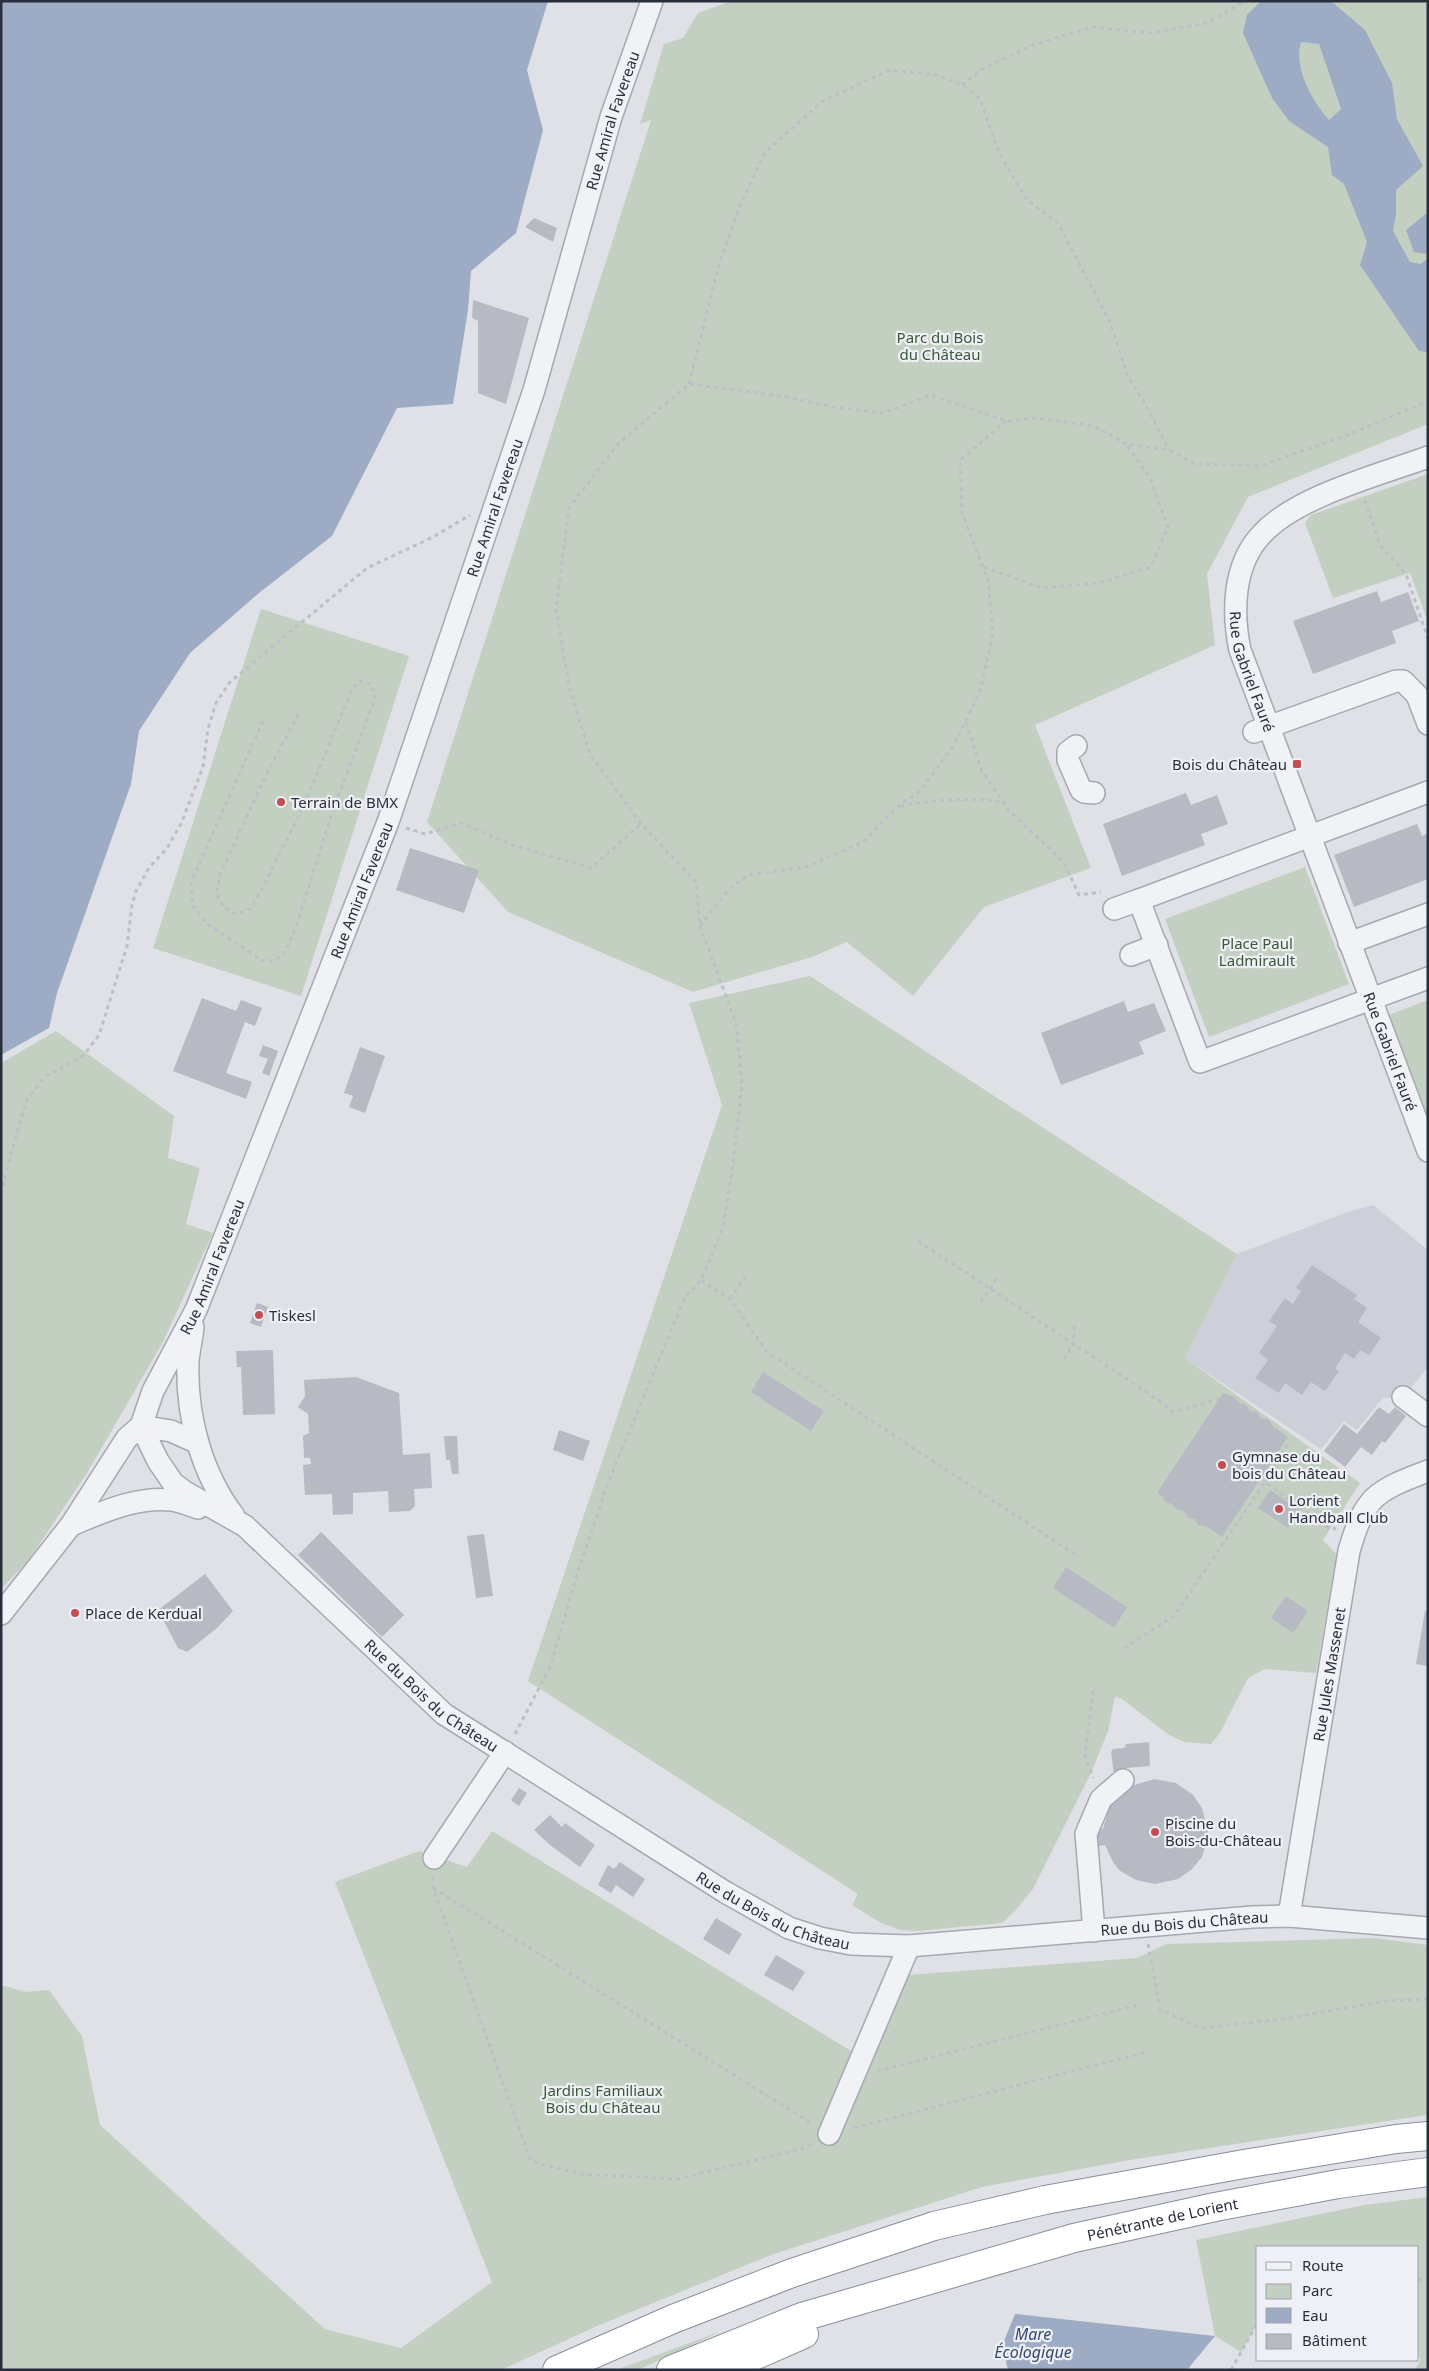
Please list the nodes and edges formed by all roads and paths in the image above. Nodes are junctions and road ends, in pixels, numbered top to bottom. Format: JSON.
{"nodes":[{"id":1,"x":652,"y":1,"type":"edge"},
{"id":2,"x":1245,"y":1,"type":"edge"},
{"id":3,"x":962,"y":85,"type":"junction"},
{"id":4,"x":688,"y":384,"type":"junction"},
{"id":5,"x":1428,"y":401,"type":"edge"},
{"id":6,"x":1007,"y":421,"type":"junction"},
{"id":7,"x":1126,"y":444,"type":"junction"},
{"id":8,"x":1169,"y":450,"type":"junction"},
{"id":9,"x":1428,"y":457,"type":"edge"},
{"id":10,"x":1359,"y":482,"type":"junction"},
{"id":11,"x":495,"y":505,"type":"junction"},
{"id":12,"x":984,"y":567,"type":"junction"},
{"id":13,"x":1428,"y":639,"type":"edge"},
{"id":14,"x":1419,"y":684,"type":"edge"},
{"id":15,"x":299,"y":713,"type":"dead end"},
{"id":16,"x":263,"y":721,"type":"dead end"},
{"id":17,"x":966,"y":721,"type":"junction"},
{"id":18,"x":1428,"y":724,"type":"edge"},
{"id":19,"x":1261,"y":730,"type":"junction"},
{"id":20,"x":1076,"y":746,"type":"dead end"},
{"id":21,"x":1428,"y":792,"type":"edge"},
{"id":22,"x":1094,"y":793,"type":"dead end"},
{"id":23,"x":1003,"y":802,"type":"junction"},
{"id":24,"x":898,"y":806,"type":"junction"},
{"id":25,"x":388,"y":822,"type":"junction"},
{"id":26,"x":641,"y":824,"type":"junction"},
{"id":27,"x":1308,"y":837,"type":"junction"},
{"id":28,"x":1111,"y":900,"type":"joint"},
{"id":29,"x":1140,"y":900,"type":"junction"},
{"id":30,"x":1428,"y":914,"type":"edge"},
{"id":31,"x":700,"y":926,"type":"junction"},
{"id":32,"x":1349,"y":943,"type":"junction"},
{"id":33,"x":1157,"y":946,"type":"junction"},
{"id":34,"x":1131,"y":955,"type":"dead end"},
{"id":35,"x":1428,"y":978,"type":"edge"},
{"id":36,"x":1370,"y":999,"type":"junction"},
{"id":37,"x":1428,"y":1151,"type":"edge"},
{"id":38,"x":1,"y":1194,"type":"edge"},
{"id":39,"x":918,"y":1241,"type":"dead end"},
{"id":40,"x":745,"y":1277,"type":"dead end"},
{"id":41,"x":997,"y":1278,"type":"dead end"},
{"id":42,"x":701,"y":1280,"type":"junction"},
{"id":43,"x":990,"y":1289,"type":"junction"},
{"id":44,"x":730,"y":1299,"type":"junction"},
{"id":45,"x":981,"y":1302,"type":"dead end"},
{"id":46,"x":196,"y":1310,"type":"junction"},
{"id":47,"x":1075,"y":1324,"type":"dead end"},
{"id":48,"x":1073,"y":1344,"type":"junction"},
{"id":49,"x":1064,"y":1359,"type":"dead end"},
{"id":50,"x":1403,"y":1397,"type":"dead end"},
{"id":51,"x":1218,"y":1399,"type":"dead end"},
{"id":52,"x":1428,"y":1416,"type":"edge"},
{"id":53,"x":141,"y":1426,"type":"junction"},
{"id":54,"x":198,"y":1444,"type":"junction"},
{"id":55,"x":1288,"y":1444,"type":"dead end"},
{"id":56,"x":1428,"y":1471,"type":"edge"},
{"id":57,"x":1264,"y":1482,"type":"junction"},
{"id":58,"x":239,"y":1522,"type":"junction"},
{"id":59,"x":71,"y":1525,"type":"junction"},
{"id":60,"x":1354,"y":1533,"type":"junction"},
{"id":61,"x":1079,"y":1557,"type":"dead end"},
{"id":62,"x":1,"y":1614,"type":"edge"},
{"id":63,"x":1124,"y":1648,"type":"dead end"},
{"id":64,"x":1093,"y":1691,"type":"dead end"},
{"id":65,"x":506,"y":1752,"type":"junction"},
{"id":66,"x":1123,"y":1780,"type":"dead end"},
{"id":67,"x":1101,"y":1799,"type":"junction"},
{"id":68,"x":434,"y":1858,"type":"joint"},
{"id":69,"x":433,"y":1888,"type":"junction"},
{"id":70,"x":1289,"y":1916,"type":"junction"},
{"id":71,"x":1145,"y":1926,"type":"junction"},
{"id":72,"x":1428,"y":1928,"type":"edge"},
{"id":73,"x":1094,"y":1930,"type":"junction"},
{"id":74,"x":909,"y":1946,"type":"junction"},
{"id":75,"x":1428,"y":1999,"type":"edge"},
{"id":76,"x":1139,"y":2005,"type":"dead end"},
{"id":77,"x":1146,"y":2052,"type":"dead end"},
{"id":78,"x":852,"y":2077,"type":"junction"},
{"id":79,"x":829,"y":2134,"type":"junction"},
{"id":80,"x":1428,"y":2136,"type":"edge"},
{"id":81,"x":1428,"y":2172,"type":"edge"},
{"id":82,"x":1045,"y":2200,"type":"junction"},
{"id":83,"x":902,"y":2287,"type":"junction"},
{"id":84,"x":1256,"y":2326,"type":"edge"},
{"id":85,"x":557,"y":2370,"type":"edge"},
{"id":86,"x":596,"y":2370,"type":"edge"},
{"id":87,"x":671,"y":2370,"type":"edge"},
{"id":88,"x":722,"y":2370,"type":"edge"},
{"id":89,"x":1231,"y":2370,"type":"edge"}],
"edges":[{"from":1,"to":11,"type":"street","name":"Rue Amiral Favereau"},
{"from":2,"to":3,"type":"path"},
{"from":3,"to":4,"type":"path"},
{"from":3,"to":8,"type":"path"},
{"from":4,"to":6,"type":"path"},
{"from":4,"to":26,"type":"path"},
{"from":5,"to":8,"type":"path"},
{"from":6,"to":7,"type":"path"},
{"from":6,"to":12,"type":"path"},
{"from":7,"to":8,"type":"path"},
{"from":7,"to":12,"type":"path"},
{"from":9,"to":10,"type":"street","name":"Rue Gabriel Fauré"},
{"from":10,"to":13,"type":"path"},
{"from":10,"to":19,"type":"street","name":"Rue Gabriel Fauré"},
{"from":11,"to":25,"type":"street","name":"Rue Amiral Favereau"},
{"from":11,"to":38,"type":"path"},
{"from":12,"to":17,"type":"path"},
{"from":14,"to":18,"type":"street"},
{"from":14,"to":19,"type":"street"},
{"from":15,"to":16,"type":"path"},
{"from":17,"to":23,"type":"path"},
{"from":17,"to":24,"type":"path"},
{"from":19,"to":27,"type":"street","name":"Rue Gabriel Fauré"},
{"from":20,"to":22,"type":"street"},
{"from":21,"to":27,"type":"street"},
{"from":23,"to":24,"type":"path"},
{"from":23,"to":28,"type":"path"},
{"from":24,"to":31,"type":"path"},
{"from":25,"to":26,"type":"path"},
{"from":25,"to":46,"type":"street","name":"Rue Amiral Favereau"},
{"from":26,"to":31,"type":"path"},
{"from":27,"to":29,"type":"street"},
{"from":27,"to":32,"type":"street","name":"Rue Gabriel Fauré"},
{"from":28,"to":29,"type":"street"},
{"from":29,"to":33,"type":"street"},
{"from":30,"to":32,"type":"street"},
{"from":31,"to":42,"type":"path"},
{"from":32,"to":36,"type":"street","name":"Rue Gabriel Fauré"},
{"from":33,"to":34,"type":"street"},
{"from":33,"to":36,"type":"street"},
{"from":35,"to":36,"type":"street"},
{"from":36,"to":37,"type":"street","name":"Rue Gabriel Fauré"},
{"from":39,"to":43,"type":"path"},
{"from":40,"to":44,"type":"path"},
{"from":41,"to":43,"type":"path"},
{"from":42,"to":44,"type":"path"},
{"from":42,"to":65,"type":"path"},
{"from":43,"to":45,"type":"path"},
{"from":43,"to":48,"type":"path"},
{"from":44,"to":61,"type":"path"},
{"from":46,"to":53,"type":"street","name":"Rue Amiral Favereau"},
{"from":46,"to":54,"type":"street","name":"Rue du Bois du Château"},
{"from":47,"to":48,"type":"path"},
{"from":48,"to":49,"type":"path"},
{"from":48,"to":51,"type":"path"},
{"from":50,"to":52,"type":"street"},
{"from":53,"to":54,"type":"street"},
{"from":53,"to":58,"type":"street","name":"Rue du Bois du Château"},
{"from":53,"to":59,"type":"street","name":"Rue Amiral Favereau"},
{"from":54,"to":58,"type":"street","name":"Rue du Bois du Château"},
{"from":55,"to":57,"type":"path"},
{"from":56,"to":60,"type":"street","name":"Rue Jules Massenet"},
{"from":57,"to":60,"type":"path"},
{"from":57,"to":63,"type":"path"},
{"from":58,"to":59,"type":"street","name":"Rue du Bois du Château"},
{"from":58,"to":65,"type":"street","name":"Rue du Bois du Château"},
{"from":59,"to":62,"type":"street","name":"Rue Amiral Favereau"},
{"from":60,"to":70,"type":"street","name":"Rue Jules Massenet"},
{"from":64,"to":67,"type":"path"},
{"from":65,"to":68,"type":"street"},
{"from":65,"to":74,"type":"street","name":"Rue du Bois du Château"},
{"from":66,"to":67,"type":"street"},
{"from":67,"to":73,"type":"street"},
{"from":68,"to":69,"type":"path"},
{"from":69,"to":79,"type":"path"},
{"from":69,"to":79,"type":"path"},
{"from":70,"to":71,"type":"street","name":"Rue du Bois du Château"},
{"from":70,"to":72,"type":"street","name":"Rue du Bois du Château"},
{"from":71,"to":73,"type":"street","name":"Rue du Bois du Château"},
{"from":71,"to":75,"type":"path"},
{"from":73,"to":74,"type":"street","name":"Rue du Bois du Château"},
{"from":74,"to":78,"type":"street"},
{"from":76,"to":78,"type":"path"},
{"from":77,"to":79,"type":"path"},
{"from":78,"to":79,"type":"street"},
{"from":80,"to":82,"type":"highway"},
{"from":81,"to":83,"type":"highway","name":"Pénétrante de Lorient"},
{"from":82,"to":85,"type":"highway"},
{"from":82,"to":86,"type":"highway"},
{"from":83,"to":87,"type":"highway"},
{"from":83,"to":88,"type":"highway"},
{"from":84,"to":89,"type":"path"}]}
